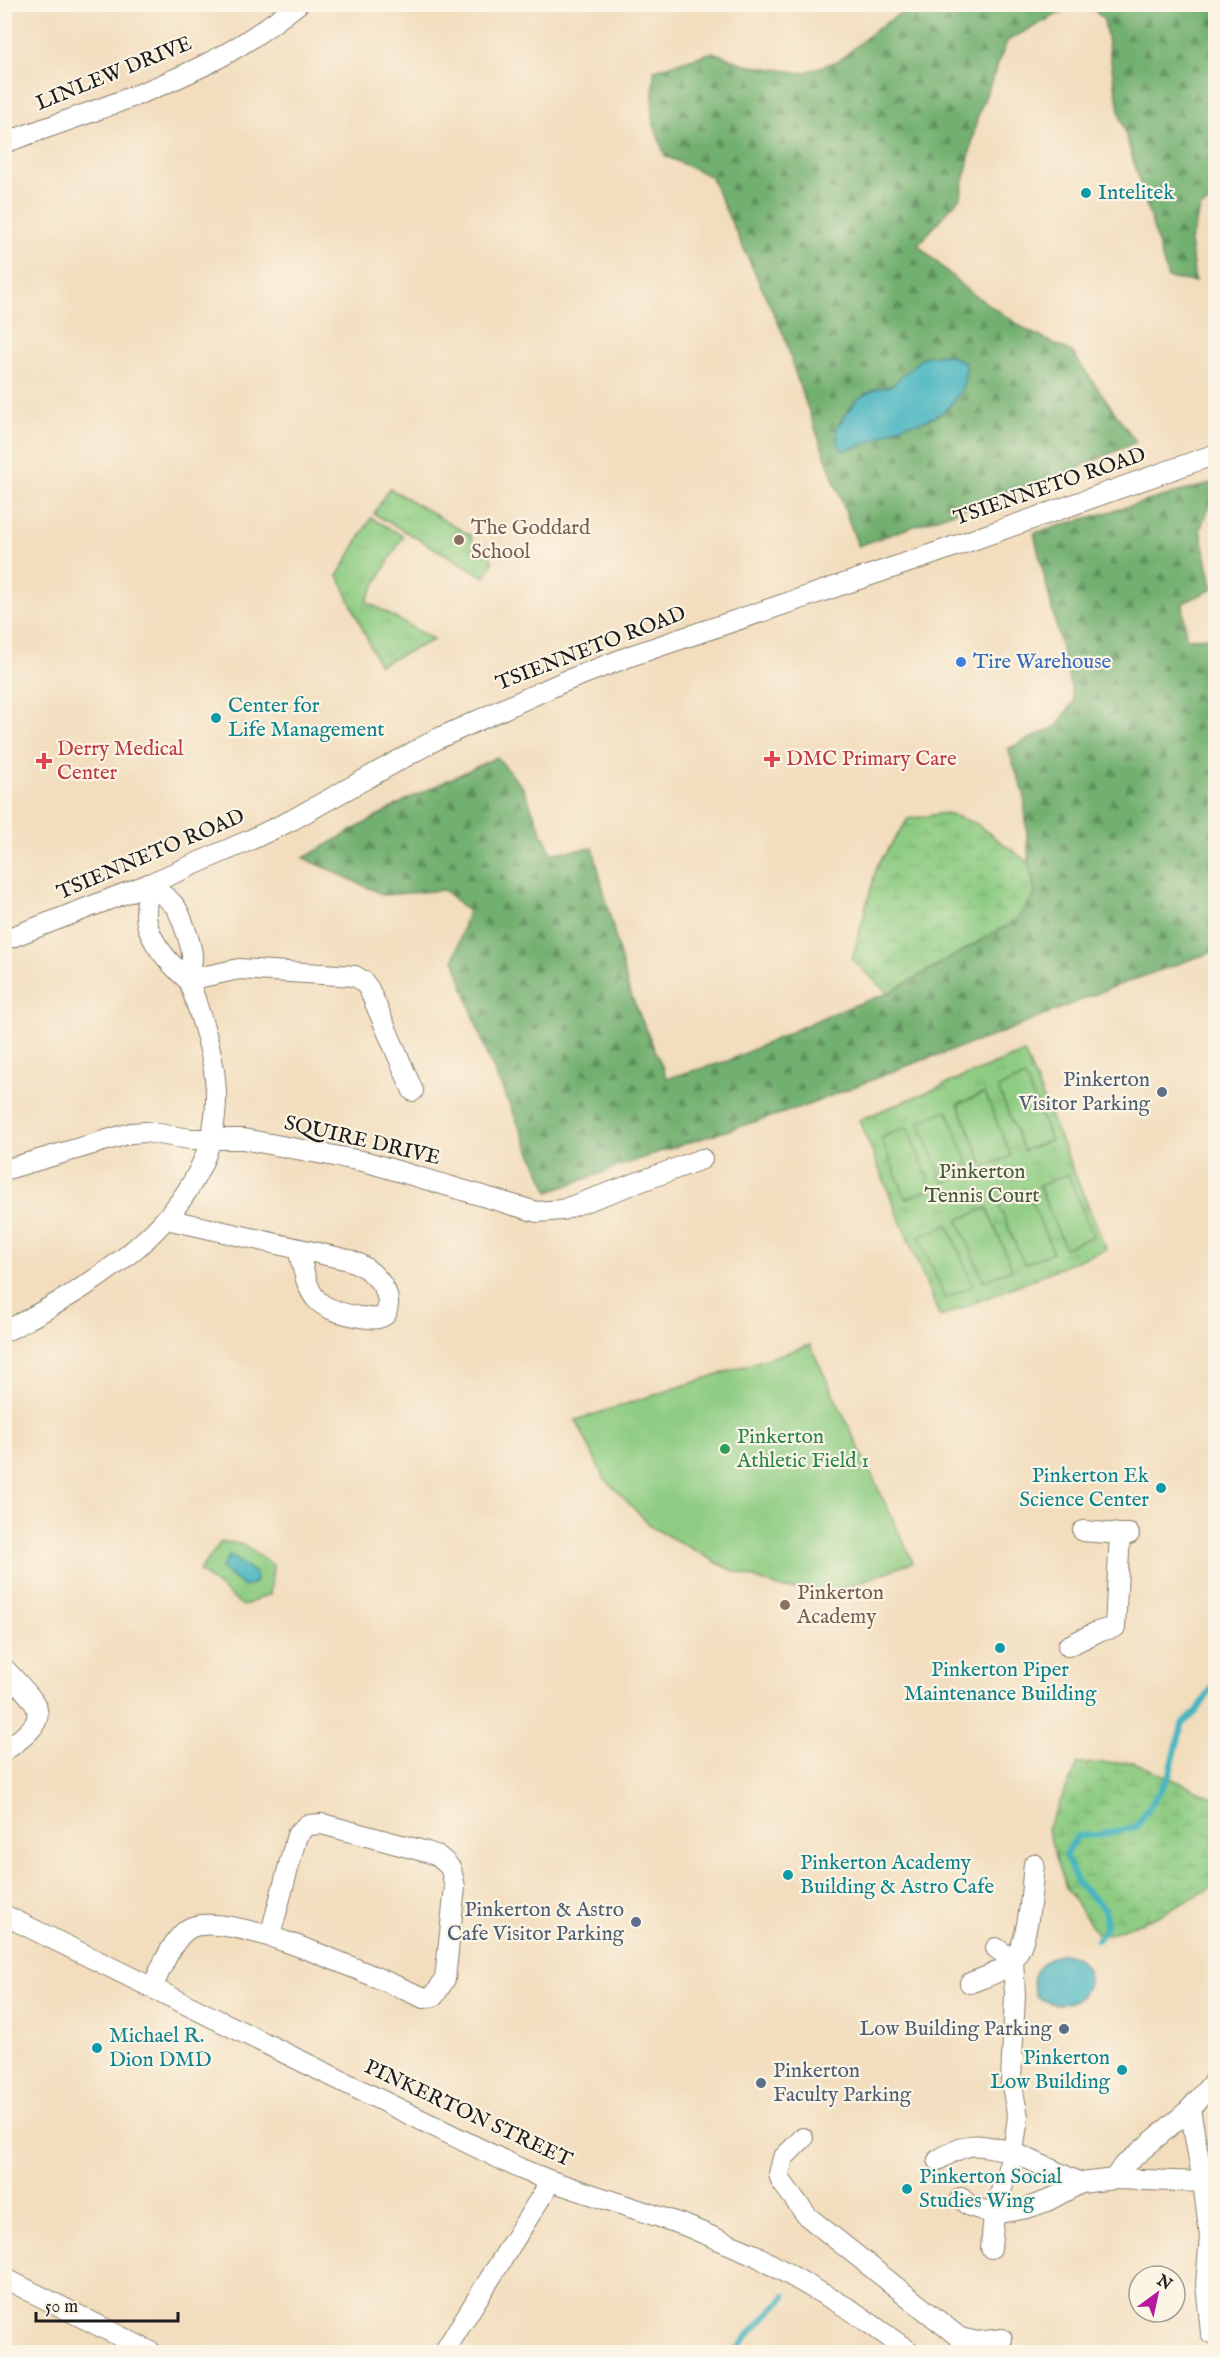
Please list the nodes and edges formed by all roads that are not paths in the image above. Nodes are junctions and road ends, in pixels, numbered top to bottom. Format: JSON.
{"nodes":[{"id":1,"x":298,"y":4,"type":"edge"},
{"id":2,"x":4,"y":143,"type":"edge"},
{"id":3,"x":1215,"y":454,"type":"edge"},
{"id":4,"x":149,"y":884,"type":"junction"},
{"id":5,"x":4,"y":940,"type":"edge"},
{"id":6,"x":188,"y":980,"type":"junction"},
{"id":7,"x":413,"y":1091,"type":"dead end"},
{"id":8,"x":212,"y":1138,"type":"junction"},
{"id":9,"x":702,"y":1159,"type":"dead end"},
{"id":10,"x":4,"y":1170,"type":"edge"},
{"id":11,"x":166,"y":1219,"type":"junction"},
{"id":12,"x":298,"y":1249,"type":"junction"},
{"id":13,"x":4,"y":1332,"type":"edge"},
{"id":14,"x":1083,"y":1530,"type":"dead end"},
{"id":15,"x":1068,"y":1646,"type":"dead end"},
{"id":16,"x":4,"y":1668,"type":"edge"},
{"id":17,"x":4,"y":1751,"type":"edge"},
{"id":18,"x":1034,"y":1864,"type":"dead end"},
{"id":19,"x":4,"y":1915,"type":"edge"},
{"id":20,"x":270,"y":1936,"type":"junction"},
{"id":21,"x":996,"y":1948,"type":"dead end"},
{"id":22,"x":1013,"y":1960,"type":"junction"},
{"id":23,"x":970,"y":1983,"type":"dead end"},
{"id":24,"x":152,"y":1988,"type":"junction"},
{"id":25,"x":1213,"y":2086,"type":"edge"},
{"id":26,"x":1190,"y":2109,"type":"junction"},
{"id":27,"x":803,"y":2138,"type":"dead end"},
{"id":28,"x":1012,"y":2152,"type":"junction"},
{"id":29,"x":938,"y":2160,"type":"dead end"},
{"id":30,"x":1114,"y":2178,"type":"junction"},
{"id":31,"x":551,"y":2181,"type":"junction"},
{"id":32,"x":1203,"y":2182,"type":"junction"},
{"id":33,"x":1081,"y":2183,"type":"junction"},
{"id":34,"x":961,"y":2198,"type":"dead end"},
{"id":35,"x":994,"y":2214,"type":"junction"},
{"id":36,"x":1212,"y":2235,"type":"edge"},
{"id":37,"x":991,"y":2248,"type":"dead end"},
{"id":38,"x":4,"y":2277,"type":"edge"},
{"id":39,"x":1211,"y":2333,"type":"dead end"},
{"id":40,"x":1002,"y":2339,"type":"dead end"},
{"id":41,"x":151,"y":2352,"type":"edge"},
{"id":42,"x":444,"y":2352,"type":"edge"},
{"id":43,"x":910,"y":2352,"type":"edge"}],
"edges":[{"from":1,"to":2,"type":"street","name":"LINLEW DRIVE"},
{"from":3,"to":4,"type":"street","name":"TSIENNETO ROAD"},
{"from":4,"to":5,"type":"street","name":"TSIENNETO ROAD"},
{"from":4,"to":6,"type":"street"},
{"from":4,"to":6,"type":"street"},
{"from":6,"to":7,"type":"street"},
{"from":6,"to":8,"type":"street"},
{"from":8,"to":9,"type":"street","name":"SQUIRE DRIVE"},
{"from":8,"to":10,"type":"street","name":"SQUIRE DRIVE"},
{"from":8,"to":11,"type":"street"},
{"from":11,"to":12,"type":"street"},
{"from":11,"to":13,"type":"street"},
{"from":12,"to":12,"type":"street"},
{"from":14,"to":15,"type":"street"},
{"from":16,"to":17,"type":"street"},
{"from":18,"to":22,"type":"street"},
{"from":19,"to":24,"type":"street","name":"PINKERTON STREET"},
{"from":20,"to":20,"type":"street"},
{"from":20,"to":24,"type":"street"},
{"from":21,"to":22,"type":"street"},
{"from":22,"to":23,"type":"street"},
{"from":22,"to":28,"type":"street"},
{"from":24,"to":31,"type":"street","name":"PINKERTON STREET"},
{"from":25,"to":26,"type":"street"},
{"from":26,"to":30,"type":"street"},
{"from":26,"to":32,"type":"street"},
{"from":27,"to":40,"type":"street"},
{"from":28,"to":29,"type":"street"},
{"from":28,"to":33,"type":"street"},
{"from":28,"to":35,"type":"street"},
{"from":30,"to":32,"type":"street"},
{"from":30,"to":33,"type":"street"},
{"from":31,"to":42,"type":"street"},
{"from":31,"to":43,"type":"street","name":"PINKERTON STREET"},
{"from":32,"to":36,"type":"street"},
{"from":33,"to":35,"type":"street"},
{"from":34,"to":35,"type":"street"},
{"from":35,"to":37,"type":"street"},
{"from":36,"to":39,"type":"street"},
{"from":38,"to":41,"type":"street"}]}
